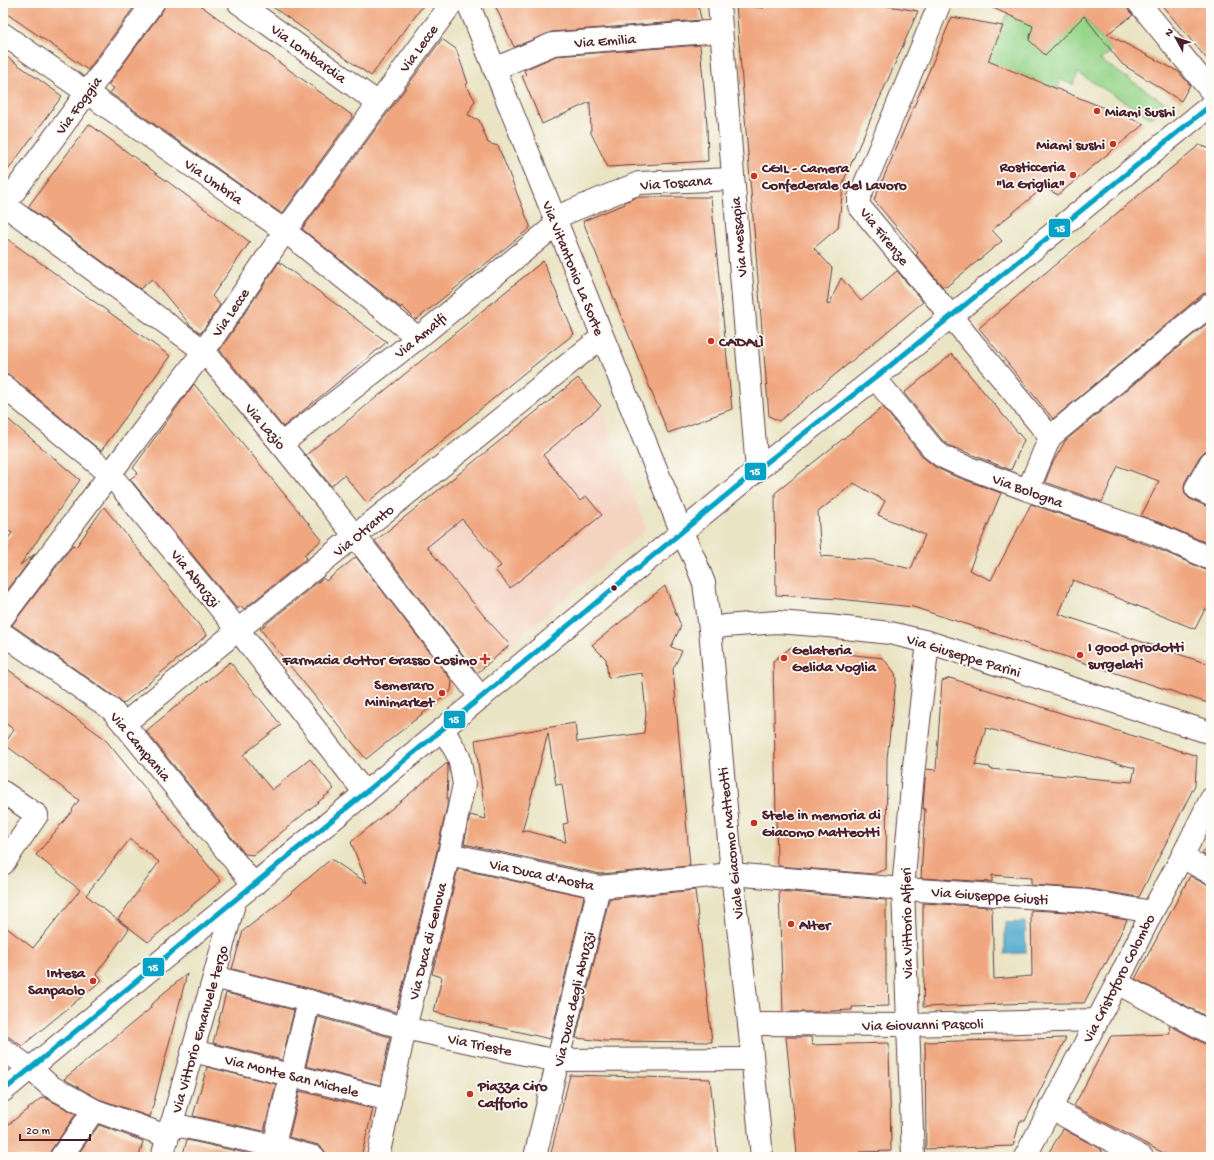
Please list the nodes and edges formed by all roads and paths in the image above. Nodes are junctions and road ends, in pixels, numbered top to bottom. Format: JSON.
{"nodes":[{"id":1,"x":152,"y":3,"type":"edge"},
{"id":2,"x":240,"y":3,"type":"edge"},
{"id":3,"x":452,"y":3,"type":"edge"},
{"id":4,"x":468,"y":3,"type":"edge"},
{"id":5,"x":719,"y":3,"type":"edge"},
{"id":6,"x":940,"y":3,"type":"edge"},
{"id":7,"x":1139,"y":3,"type":"edge"},
{"id":8,"x":721,"y":31,"type":"junction"},
{"id":9,"x":3,"y":34,"type":"edge"},
{"id":10,"x":494,"y":69,"type":"junction"},
{"id":11,"x":1211,"y":91,"type":"edge"},
{"id":12,"x":87,"y":93,"type":"junction"},
{"id":13,"x":378,"y":103,"type":"junction"},
{"id":14,"x":1211,"y":105,"type":"edge"},
{"id":15,"x":733,"y":179,"type":"junction"},
{"id":16,"x":4,"y":205,"type":"edge"},
{"id":17,"x":555,"y":221,"type":"junction"},
{"id":18,"x":285,"y":231,"type":"junction"},
{"id":19,"x":1211,"y":304,"type":"edge"},
{"id":20,"x":951,"y":316,"type":"junction"},
{"id":21,"x":602,"y":336,"type":"junction"},
{"id":22,"x":418,"y":338,"type":"junction"},
{"id":23,"x":204,"y":351,"type":"junction"},
{"id":24,"x":875,"y":378,"type":"junction"},
{"id":25,"x":3,"y":386,"type":"edge"},
{"id":26,"x":1050,"y":437,"type":"junction"},
{"id":27,"x":281,"y":444,"type":"junction"},
{"id":28,"x":1211,"y":462,"type":"edge"},
{"id":29,"x":757,"y":470,"type":"junction"},
{"id":30,"x":110,"y":474,"type":"junction"},
{"id":31,"x":1028,"y":490,"type":"junction"},
{"id":32,"x":1211,"y":495,"type":"edge"},
{"id":33,"x":682,"y":532,"type":"junction"},
{"id":34,"x":355,"y":536,"type":"junction"},
{"id":35,"x":1211,"y":559,"type":"edge"},
{"id":36,"x":3,"y":617,"type":"edge"},
{"id":37,"x":710,"y":629,"type":"junction"},
{"id":38,"x":238,"y":630,"type":"junction"},
{"id":39,"x":3,"y":634,"type":"edge"},
{"id":40,"x":928,"y":642,"type":"junction"},
{"id":41,"x":481,"y":698,"type":"junction"},
{"id":42,"x":124,"y":724,"type":"junction"},
{"id":43,"x":443,"y":729,"type":"junction"},
{"id":44,"x":1211,"y":733,"type":"edge"},
{"id":45,"x":3,"y":792,"type":"edge"},
{"id":46,"x":365,"y":793,"type":"junction"},
{"id":47,"x":1211,"y":799,"type":"edge"},
{"id":48,"x":449,"y":854,"type":"junction"},
{"id":49,"x":1182,"y":857,"type":"junction"},
{"id":50,"x":3,"y":864,"type":"edge"},
{"id":51,"x":1211,"y":873,"type":"edge"},
{"id":52,"x":732,"y":874,"type":"junction"},
{"id":53,"x":254,"y":885,"type":"junction"},
{"id":54,"x":599,"y":887,"type":"junction"},
{"id":55,"x":903,"y":889,"type":"junction"},
{"id":56,"x":235,"y":900,"type":"junction"},
{"id":57,"x":1152,"y":912,"type":"junction"},
{"id":58,"x":214,"y":977,"type":"junction"},
{"id":59,"x":1117,"y":983,"type":"junction"},
{"id":60,"x":309,"y":1001,"type":"junction"},
{"id":61,"x":1097,"y":1020,"type":"junction"},
{"id":62,"x":749,"y":1024,"type":"junction"},
{"id":63,"x":908,"y":1025,"type":"junction"},
{"id":64,"x":405,"y":1028,"type":"junction"},
{"id":65,"x":1211,"y":1033,"type":"edge"},
{"id":66,"x":3,"y":1049,"type":"edge"},
{"id":67,"x":193,"y":1051,"type":"junction"},
{"id":68,"x":752,"y":1059,"type":"junction"},
{"id":69,"x":558,"y":1060,"type":"junction"},
{"id":70,"x":31,"y":1069,"type":"junction"},
{"id":71,"x":291,"y":1076,"type":"junction"},
{"id":72,"x":3,"y":1091,"type":"edge"},
{"id":73,"x":390,"y":1100,"type":"junction"},
{"id":74,"x":1050,"y":1108,"type":"junction"},
{"id":75,"x":94,"y":1110,"type":"junction"},
{"id":76,"x":169,"y":1130,"type":"junction"},
{"id":77,"x":272,"y":1151,"type":"edge"},
{"id":78,"x":61,"y":1157,"type":"edge"},
{"id":79,"x":162,"y":1157,"type":"edge"},
{"id":80,"x":314,"y":1157,"type":"edge"},
{"id":81,"x":378,"y":1157,"type":"edge"},
{"id":82,"x":536,"y":1157,"type":"edge"},
{"id":83,"x":762,"y":1157,"type":"edge"},
{"id":84,"x":913,"y":1157,"type":"edge"},
{"id":85,"x":1024,"y":1157,"type":"edge"},
{"id":86,"x":1142,"y":1157,"type":"edge"}],
"edges":[{"from":1,"to":12,"type":"street","name":"Via Foggia"},
{"from":2,"to":13,"type":"street","name":"Via Lombardia"},
{"from":3,"to":13,"type":"street","name":"Via Lecce"},
{"from":4,"to":10,"type":"street","name":"Via Vitantonio La Sorte"},
{"from":5,"to":8,"type":"street","name":"Via Messapia"},
{"from":6,"to":20,"type":"street","name":"Via Firenze"},
{"from":7,"to":11,"type":"street"},
{"from":8,"to":10,"type":"street","name":"Via Emilia"},
{"from":8,"to":15,"type":"street","name":"Via Messapia"},
{"from":9,"to":12,"type":"street","name":"Via Umbria"},
{"from":10,"to":17,"type":"street","name":"Via Vitantonio La Sorte"},
{"from":12,"to":16,"type":"street","name":"Via Foggia"},
{"from":12,"to":18,"type":"street","name":"Via Umbria"},
{"from":13,"to":18,"type":"street","name":"Via Lecce"},
{"from":14,"to":20,"type":"street"},
{"from":15,"to":17,"type":"street","name":"Via Toscana"},
{"from":15,"to":29,"type":"street","name":"Via Messapia"},
{"from":16,"to":23,"type":"street","name":"Via Lazio"},
{"from":17,"to":21,"type":"street","name":"Via Vitantonio La Sorte"},
{"from":17,"to":22,"type":"street","name":"Via Amalfi"},
{"from":18,"to":22,"type":"street","name":"Via Umbria"},
{"from":18,"to":23,"type":"street","name":"Via Lecce"},
{"from":19,"to":26,"type":"street"},
{"from":20,"to":24,"type":"street"},
{"from":20,"to":26,"type":"street","name":"Via Firenze"},
{"from":21,"to":33,"type":"street","name":"Via Vitantonio La Sorte"},
{"from":21,"to":34,"type":"street","name":"Via Otranto"},
{"from":22,"to":27,"type":"street","name":"Via Amalfi"},
{"from":23,"to":27,"type":"street","name":"Via Lazio"},
{"from":23,"to":30,"type":"street","name":"Via Lecce"},
{"from":24,"to":29,"type":"street"},
{"from":24,"to":31,"type":"street","name":"Via Bologna"},
{"from":25,"to":30,"type":"street","name":"Via Abruzzi"},
{"from":26,"to":31,"type":"street"},
{"from":27,"to":34,"type":"street","name":"Via Lazio"},
{"from":28,"to":32,"type":"street"},
{"from":29,"to":33,"type":"street"},
{"from":30,"to":36,"type":"street","name":"Via Lecce"},
{"from":30,"to":38,"type":"street","name":"Via Abruzzi"},
{"from":31,"to":35,"type":"street","name":"Via Bologna"},
{"from":33,"to":37,"type":"street","name":"Viale Giacomo Matteotti"},
{"from":33,"to":41,"type":"street"},
{"from":34,"to":38,"type":"street","name":"Via Otranto"},
{"from":34,"to":41,"type":"street","name":"Via Lazio"},
{"from":37,"to":40,"type":"street","name":"Via Giuseppe Parini"},
{"from":37,"to":52,"type":"street","name":"Viale Giacomo Matteotti"},
{"from":38,"to":42,"type":"street","name":"Via Otranto"},
{"from":38,"to":46,"type":"street","name":"Via Abruzzi"},
{"from":39,"to":42,"type":"street","name":"Via Campania"},
{"from":40,"to":44,"type":"street","name":"Via Giuseppe Parini"},
{"from":40,"to":55,"type":"street","name":"Via Vittorio Alfieri"},
{"from":41,"to":43,"type":"street"},
{"from":42,"to":53,"type":"street","name":"Via Campania"},
{"from":43,"to":46,"type":"street"},
{"from":43,"to":48,"type":"street","name":"Via Duca di Genova"},
{"from":45,"to":50,"type":"street"},
{"from":46,"to":53,"type":"street"},
{"from":47,"to":49,"type":"street","name":"Via Cristoforo Colombo"},
{"from":48,"to":54,"type":"street","name":"Via Duca d'Aosta"},
{"from":48,"to":64,"type":"street","name":"Via Duca di Genova"},
{"from":49,"to":51,"type":"street"},
{"from":49,"to":57,"type":"street","name":"Via Cristoforo Colombo"},
{"from":52,"to":54,"type":"street","name":"Via Duca d'Aosta"},
{"from":52,"to":55,"type":"street","name":"Via Giuseppe Giusti"},
{"from":52,"to":62,"type":"street","name":"Viale Giacomo Matteotti"},
{"from":53,"to":56,"type":"street"},
{"from":54,"to":69,"type":"street","name":"Via Duca degli Abruzzi"},
{"from":55,"to":57,"type":"street","name":"Via Giuseppe Giusti"},
{"from":55,"to":63,"type":"street","name":"Via Vittorio Alfieri"},
{"from":56,"to":58,"type":"street","name":"Via Vittorio Emanuele terzo"},
{"from":56,"to":70,"type":"street"},
{"from":57,"to":59,"type":"street","name":"Via Cristoforo Colombo"},
{"from":58,"to":60,"type":"street","name":"Via Trieste"},
{"from":58,"to":67,"type":"street","name":"Via Vittorio Emanuele terzo"},
{"from":59,"to":61,"type":"street","name":"Via Cristoforo Colombo"},
{"from":59,"to":65,"type":"street"},
{"from":60,"to":64,"type":"street","name":"Via Trieste"},
{"from":60,"to":71,"type":"street"},
{"from":61,"to":63,"type":"street","name":"Via Giovanni Pascoli"},
{"from":61,"to":74,"type":"street","name":"Via Cristoforo Colombo"},
{"from":62,"to":63,"type":"street","name":"Via Giovanni Pascoli"},
{"from":62,"to":68,"type":"street","name":"Viale Giacomo Matteotti"},
{"from":63,"to":84,"type":"street","name":"Via Vittorio Alfieri"},
{"from":64,"to":69,"type":"street","name":"Via Trieste"},
{"from":64,"to":73,"type":"street","name":"Via Duca di Genova"},
{"from":66,"to":70,"type":"street"},
{"from":67,"to":71,"type":"street","name":"Via Monte San Michele"},
{"from":67,"to":76,"type":"street","name":"Via Vittorio Emanuele terzo"},
{"from":68,"to":69,"type":"street","name":"Via Trieste"},
{"from":68,"to":83,"type":"street","name":"Viale Giacomo Matteotti"},
{"from":69,"to":82,"type":"street","name":"Via Duca degli Abruzzi"},
{"from":70,"to":72,"type":"street"},
{"from":70,"to":75,"type":"street"},
{"from":71,"to":73,"type":"street","name":"Via Monte San Michele"},
{"from":71,"to":77,"type":"street"},
{"from":73,"to":81,"type":"street","name":"Via Duca di Genova"},
{"from":74,"to":85,"type":"street","name":"Via Cristoforo Colombo"},
{"from":74,"to":86,"type":"street"},
{"from":75,"to":76,"type":"street"},
{"from":75,"to":78,"type":"street"},
{"from":76,"to":77,"type":"street"},
{"from":76,"to":79,"type":"street","name":"Via Vittorio Emanuele terzo"},
{"from":77,"to":80,"type":"street"}]}
